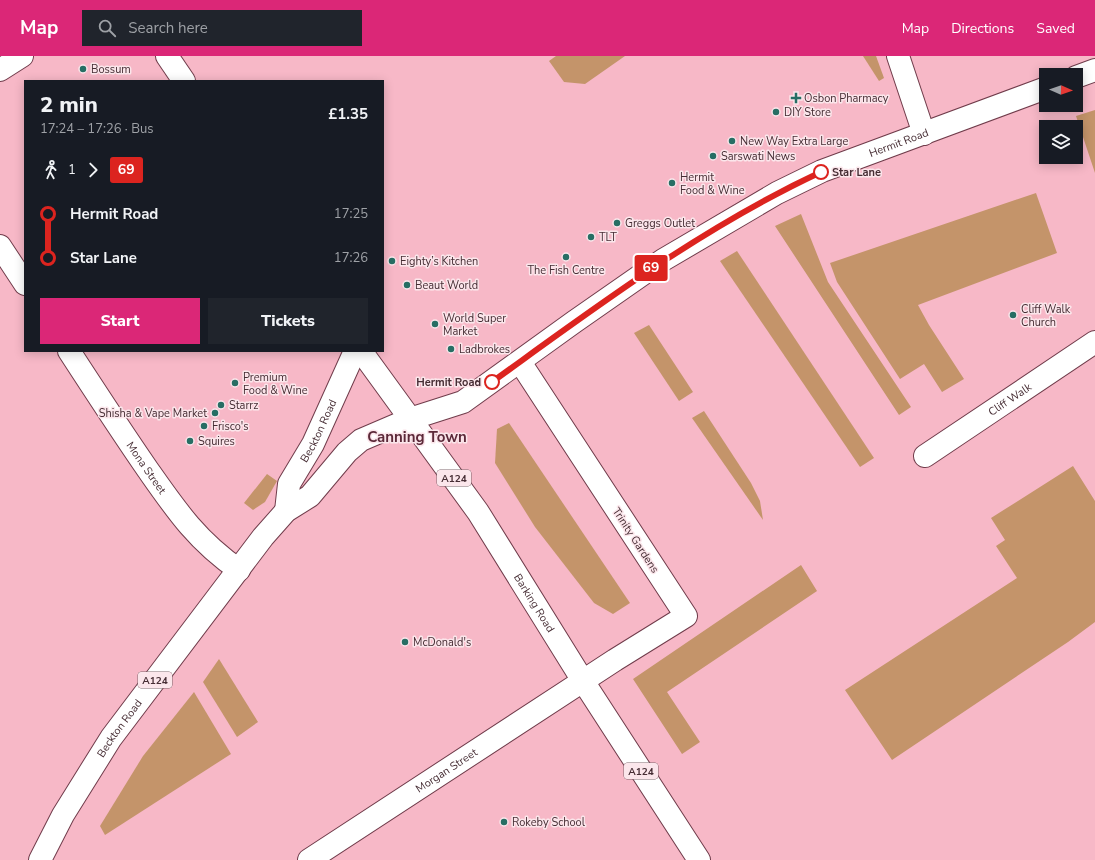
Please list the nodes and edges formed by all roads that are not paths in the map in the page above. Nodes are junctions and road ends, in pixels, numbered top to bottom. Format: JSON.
{"nodes":[{"id":1,"x":22,"y":56,"type":"edge"},
{"id":2,"x":167,"y":56,"type":"edge"},
{"id":3,"x":898,"y":56,"type":"edge"},
{"id":4,"x":0,"y":70,"type":"edge"},
{"id":5,"x":1095,"y":70,"type":"edge"},
{"id":6,"x":1083,"y":74,"type":"edge"},
{"id":7,"x":183,"y":80,"type":"edge"},
{"id":8,"x":1039,"y":91,"type":"edge"},
{"id":9,"x":924,"y":134,"type":"junction"},
{"id":10,"x":0,"y":246,"type":"edge"},
{"id":11,"x":24,"y":282,"type":"edge"},
{"id":12,"x":1095,"y":342,"type":"edge"},
{"id":13,"x":70,"y":352,"type":"edge"},
{"id":14,"x":355,"y":352,"type":"edge"},
{"id":15,"x":362,"y":352,"type":"edge"},
{"id":16,"x":520,"y":362,"type":"junction"},
{"id":17,"x":410,"y":419,"type":"junction"},
{"id":18,"x":925,"y":456,"type":"dead end"},
{"id":19,"x":286,"y":511,"type":"junction"},
{"id":20,"x":239,"y":570,"type":"junction"},
{"id":21,"x":583,"y":681,"type":"junction"},
{"id":22,"x":40,"y":860,"type":"edge"},
{"id":23,"x":309,"y":860,"type":"edge"},
{"id":24,"x":699,"y":860,"type":"edge"}],
"edges":[{"from":1,"to":4,"type":"street"},
{"from":2,"to":7,"type":"street"},
{"from":3,"to":9,"type":"street"},
{"from":5,"to":6,"type":"street"},
{"from":8,"to":9,"type":"street","name":"Hermit Road"},
{"from":9,"to":16,"type":"street","name":"Hermit Road"},
{"from":10,"to":11,"type":"street"},
{"from":12,"to":18,"type":"street","name":"Cliff Walk"},
{"from":13,"to":20,"type":"street","name":"Mona Street"},
{"from":14,"to":19,"type":"street","name":"Beckton Road"},
{"from":15,"to":17,"type":"street","name":"Barking Road","number":"A124"},
{"from":16,"to":17,"type":"street","name":"Hermit Road"},
{"from":16,"to":21,"type":"street","name":"Trinity Gardens"},
{"from":17,"to":19,"type":"street","name":"Beckton Road","number":"A124"},
{"from":17,"to":21,"type":"street","name":"Barking Road","number":"A124"},
{"from":19,"to":20,"type":"street","name":"Beckton Road","number":"A124"},
{"from":20,"to":22,"type":"street","name":"Beckton Road","number":"A124"},
{"from":21,"to":23,"type":"street","name":"Morgan Street"},
{"from":21,"to":24,"type":"street","name":"Barking Road","number":"A124"}]}
